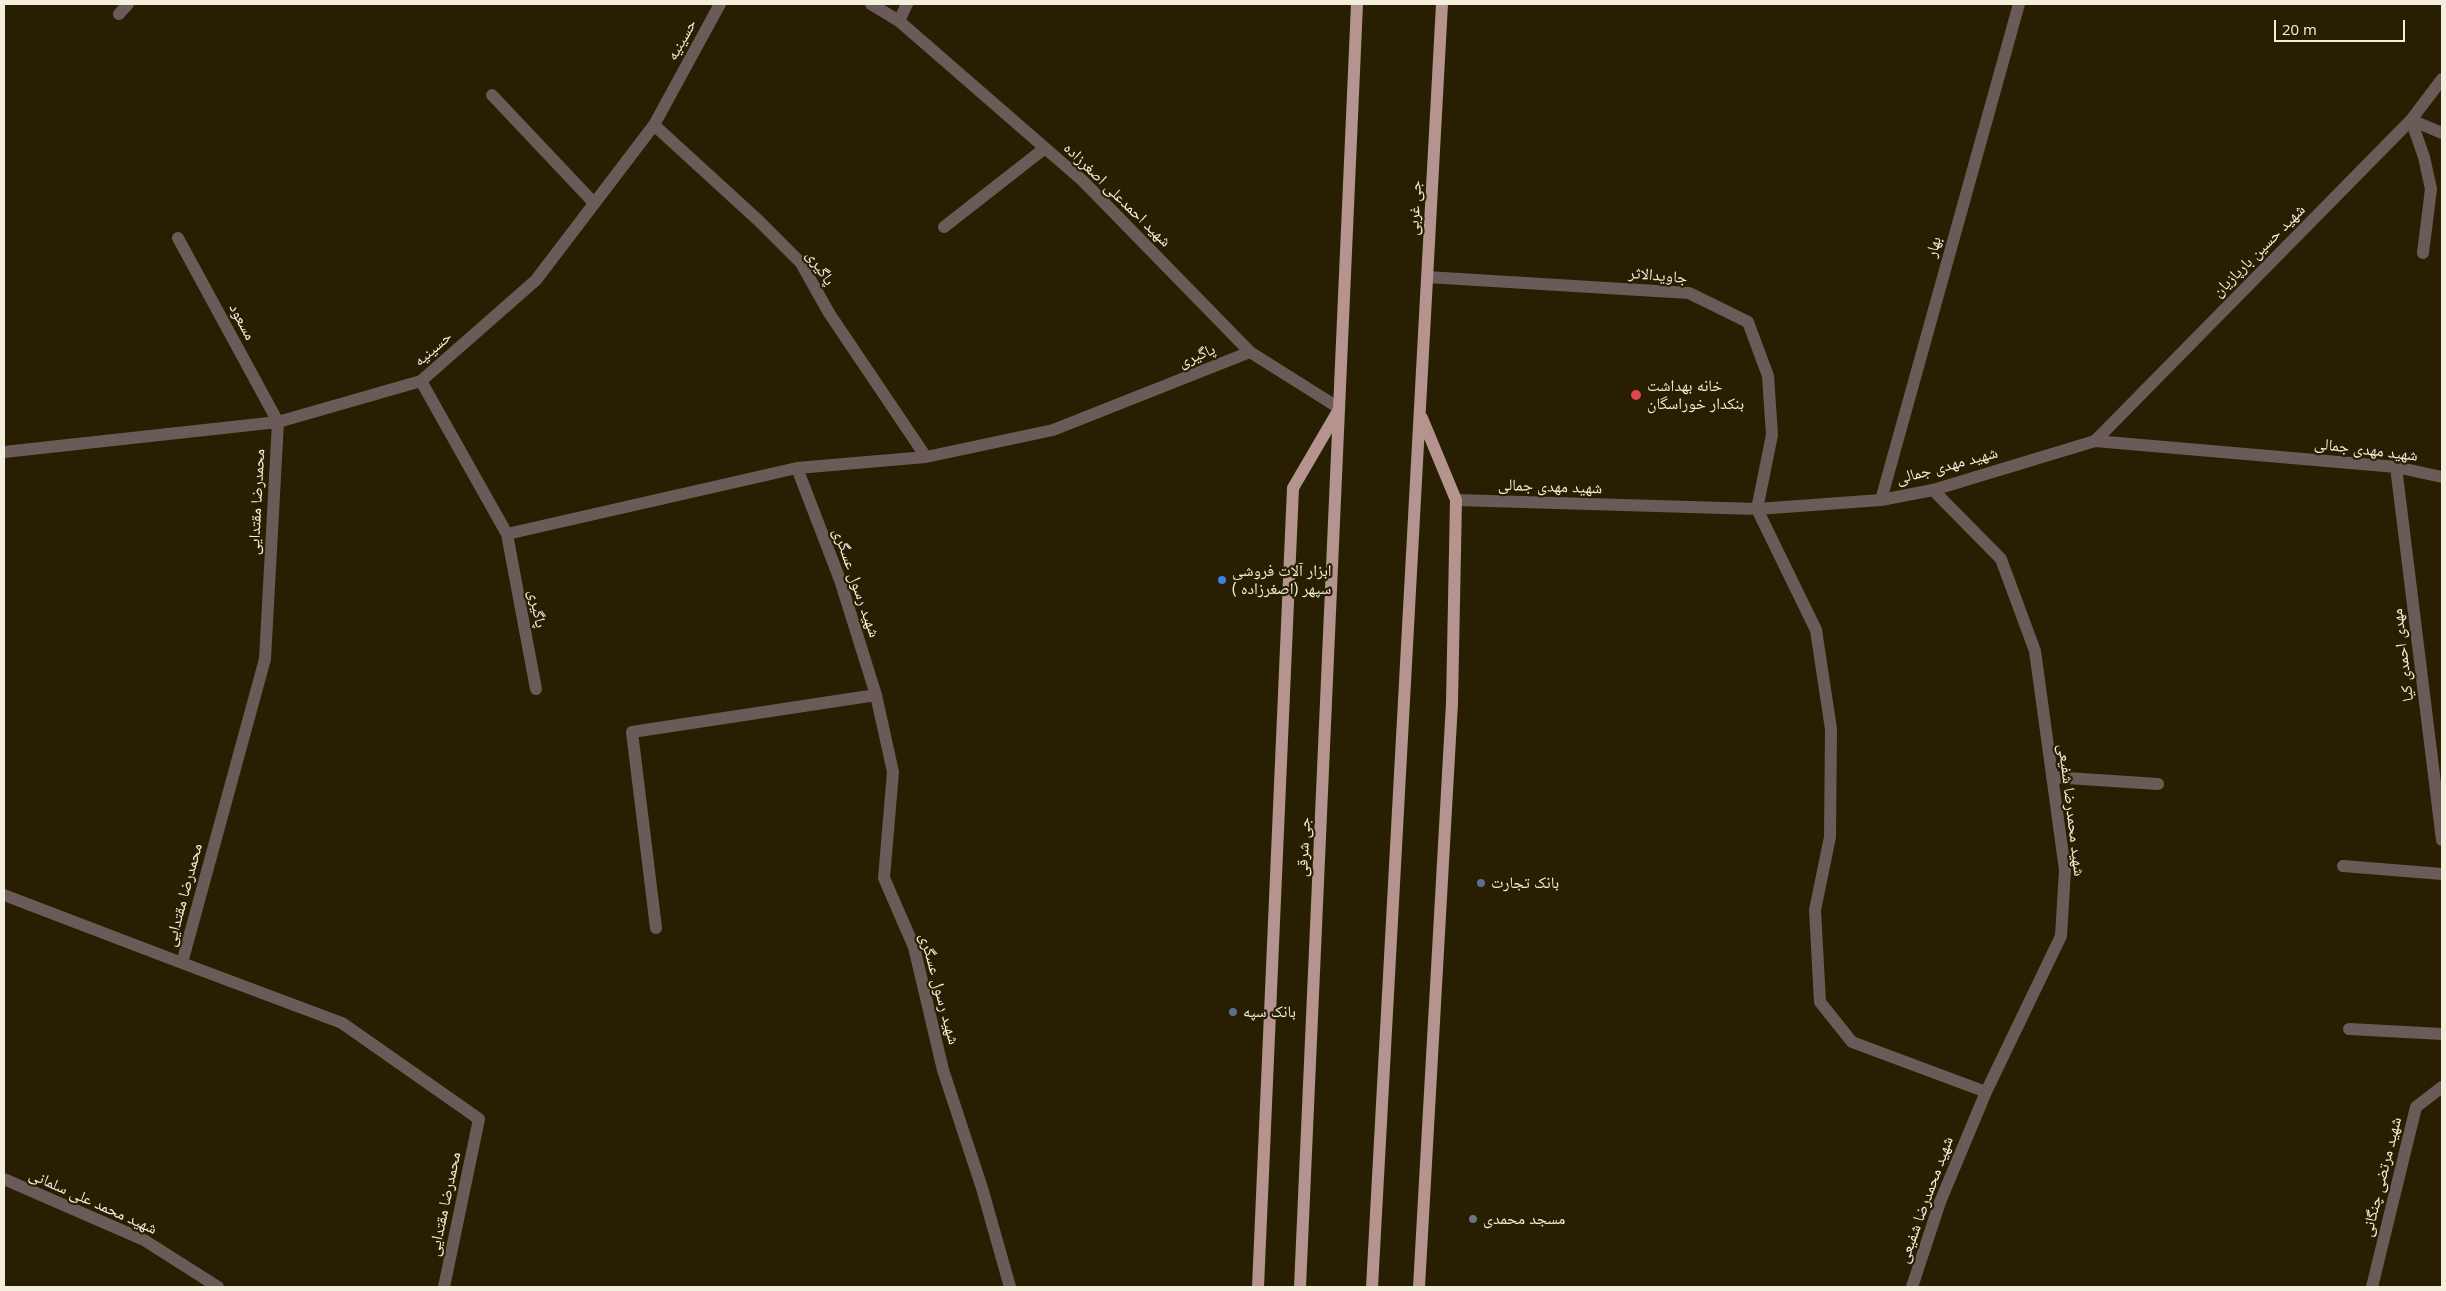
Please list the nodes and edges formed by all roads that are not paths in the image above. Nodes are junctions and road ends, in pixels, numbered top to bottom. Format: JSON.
{"nodes":[{"id":1,"x":128,"y":4,"type":"edge"},
{"id":2,"x":720,"y":4,"type":"edge"},
{"id":3,"x":871,"y":4,"type":"edge"},
{"id":4,"x":907,"y":4,"type":"edge"},
{"id":5,"x":1357,"y":4,"type":"edge"},
{"id":6,"x":1442,"y":4,"type":"edge"},
{"id":7,"x":2019,"y":4,"type":"edge"},
{"id":8,"x":119,"y":14,"type":"dead end"},
{"id":9,"x":899,"y":21,"type":"junction"},
{"id":10,"x":2442,"y":79,"type":"edge"},
{"id":11,"x":492,"y":95,"type":"dead end"},
{"id":12,"x":2411,"y":120,"type":"junction"},
{"id":13,"x":654,"y":125,"type":"junction"},
{"id":14,"x":2442,"y":133,"type":"edge"},
{"id":15,"x":1045,"y":148,"type":"junction"},
{"id":16,"x":594,"y":203,"type":"junction"},
{"id":17,"x":944,"y":227,"type":"dead end"},
{"id":18,"x":178,"y":238,"type":"dead end"},
{"id":19,"x":2423,"y":253,"type":"dead end"},
{"id":20,"x":1427,"y":276,"type":"junction"},
{"id":21,"x":1250,"y":352,"type":"junction"},
{"id":22,"x":421,"y":381,"type":"junction"},
{"id":23,"x":1339,"y":408,"type":"junction"},
{"id":24,"x":1421,"y":413,"type":"junction"},
{"id":25,"x":278,"y":422,"type":"junction"},
{"id":26,"x":2095,"y":441,"type":"junction"},
{"id":27,"x":4,"y":452,"type":"edge"},
{"id":28,"x":926,"y":457,"type":"junction"},
{"id":29,"x":2396,"y":467,"type":"junction"},
{"id":30,"x":797,"y":468,"type":"junction"},
{"id":31,"x":2442,"y":476,"type":"edge"},
{"id":32,"x":1933,"y":490,"type":"junction"},
{"id":33,"x":1456,"y":500,"type":"junction"},
{"id":34,"x":1881,"y":500,"type":"junction"},
{"id":35,"x":1758,"y":509,"type":"junction"},
{"id":36,"x":507,"y":534,"type":"junction"},
{"id":37,"x":536,"y":690,"type":"dead end"},
{"id":38,"x":876,"y":695,"type":"junction"},
{"id":39,"x":2052,"y":777,"type":"junction"},
{"id":40,"x":2158,"y":784,"type":"dead end"},
{"id":41,"x":2442,"y":840,"type":"edge"},
{"id":42,"x":2343,"y":866,"type":"dead end"},
{"id":43,"x":2442,"y":874,"type":"edge"},
{"id":44,"x":4,"y":895,"type":"edge"},
{"id":45,"x":656,"y":928,"type":"dead end"},
{"id":46,"x":182,"y":962,"type":"junction"},
{"id":47,"x":2349,"y":1029,"type":"dead end"},
{"id":48,"x":2442,"y":1034,"type":"edge"},
{"id":49,"x":2442,"y":1087,"type":"edge"},
{"id":50,"x":1986,"y":1092,"type":"junction"},
{"id":51,"x":4,"y":1179,"type":"edge"},
{"id":52,"x":218,"y":1287,"type":"edge"},
{"id":53,"x":444,"y":1287,"type":"edge"},
{"id":54,"x":1010,"y":1287,"type":"edge"},
{"id":55,"x":1258,"y":1287,"type":"edge"},
{"id":56,"x":1300,"y":1287,"type":"edge"},
{"id":57,"x":1372,"y":1287,"type":"edge"},
{"id":58,"x":1419,"y":1287,"type":"edge"},
{"id":59,"x":1912,"y":1287,"type":"edge"},
{"id":60,"x":2372,"y":1287,"type":"edge"}],
"edges":[{"from":1,"to":8,"type":"street"},
{"from":2,"to":13,"type":"street","name":"حسینیه"},
{"from":3,"to":9,"type":"street","name":"شهید احمدعلی اصغرزاده"},
{"from":4,"to":9,"type":"street"},
{"from":5,"to":23,"type":"main road"},
{"from":6,"to":20,"type":"main road","name":"جی غربی"},
{"from":7,"to":34,"type":"street","name":"بهار"},
{"from":9,"to":15,"type":"street","name":"شهید احمدعلی اصغرزاده"},
{"from":10,"to":12,"type":"street","name":"شهید حسین بارپازیان"},
{"from":11,"to":16,"type":"street"},
{"from":12,"to":14,"type":"street"},
{"from":12,"to":19,"type":"street"},
{"from":12,"to":26,"type":"street","name":"شهید حسین بارپازیان"},
{"from":13,"to":16,"type":"street","name":"حسینیه"},
{"from":13,"to":28,"type":"street","name":"پاگیری"},
{"from":15,"to":17,"type":"street"},
{"from":15,"to":21,"type":"street","name":"شهید احمدعلی اصغرزاده"},
{"from":16,"to":22,"type":"street","name":"حسینیه"},
{"from":18,"to":25,"type":"street","name":"مسعود"},
{"from":20,"to":24,"type":"main road","name":"جی غربی"},
{"from":20,"to":35,"type":"street","name":"جاویدالاثر"},
{"from":21,"to":23,"type":"street","name":"شهید احمدعلی اصغرزاده"},
{"from":21,"to":28,"type":"street","name":"پاگیری"},
{"from":22,"to":25,"type":"street","name":"حسینیه"},
{"from":22,"to":36,"type":"street","name":"پاگیری"},
{"from":23,"to":55,"type":"main road"},
{"from":23,"to":56,"type":"main road","name":"جی شرقی"},
{"from":24,"to":33,"type":"main road"},
{"from":24,"to":57,"type":"main road"},
{"from":25,"to":27,"type":"street","name":"حسینیه"},
{"from":25,"to":46,"type":"street","name":"محمدرضا مقتدایی"},
{"from":26,"to":29,"type":"street","name":"شهید مهدی جمالی"},
{"from":26,"to":32,"type":"street","name":"شهید مهدی جمالی"},
{"from":28,"to":30,"type":"street","name":"پاگیری"},
{"from":29,"to":31,"type":"street","name":"شهید مهدی جمالی"},
{"from":29,"to":41,"type":"street","name":"مهدی احمدی کیا"},
{"from":30,"to":36,"type":"street","name":"پاگیری"},
{"from":30,"to":38,"type":"street","name":"شهید رسول عسگری"},
{"from":32,"to":34,"type":"street","name":"شهید مهدی جمالی"},
{"from":32,"to":39,"type":"street","name":"شهید محمدرضا شفیعی"},
{"from":33,"to":35,"type":"street","name":"شهید مهدی جمالی"},
{"from":33,"to":58,"type":"main road"},
{"from":34,"to":35,"type":"street","name":"شهید مهدی جمالی"},
{"from":35,"to":50,"type":"street"},
{"from":36,"to":37,"type":"street","name":"پاگیری"},
{"from":38,"to":45,"type":"street"},
{"from":38,"to":54,"type":"street","name":"شهید رسول عسگری"},
{"from":39,"to":40,"type":"street"},
{"from":39,"to":50,"type":"street","name":"شهید محمدرضا شفیعی"},
{"from":42,"to":43,"type":"street"},
{"from":44,"to":46,"type":"street"},
{"from":46,"to":53,"type":"street","name":"محمدرضا مقتدایی"},
{"from":47,"to":48,"type":"street"},
{"from":49,"to":60,"type":"street","name":"شهید مرتضی چنگانی"},
{"from":50,"to":59,"type":"street","name":"شهید محمدرضا شفیعی"},
{"from":51,"to":52,"type":"street","name":"شهید محمد علی سلمانی"}]}
